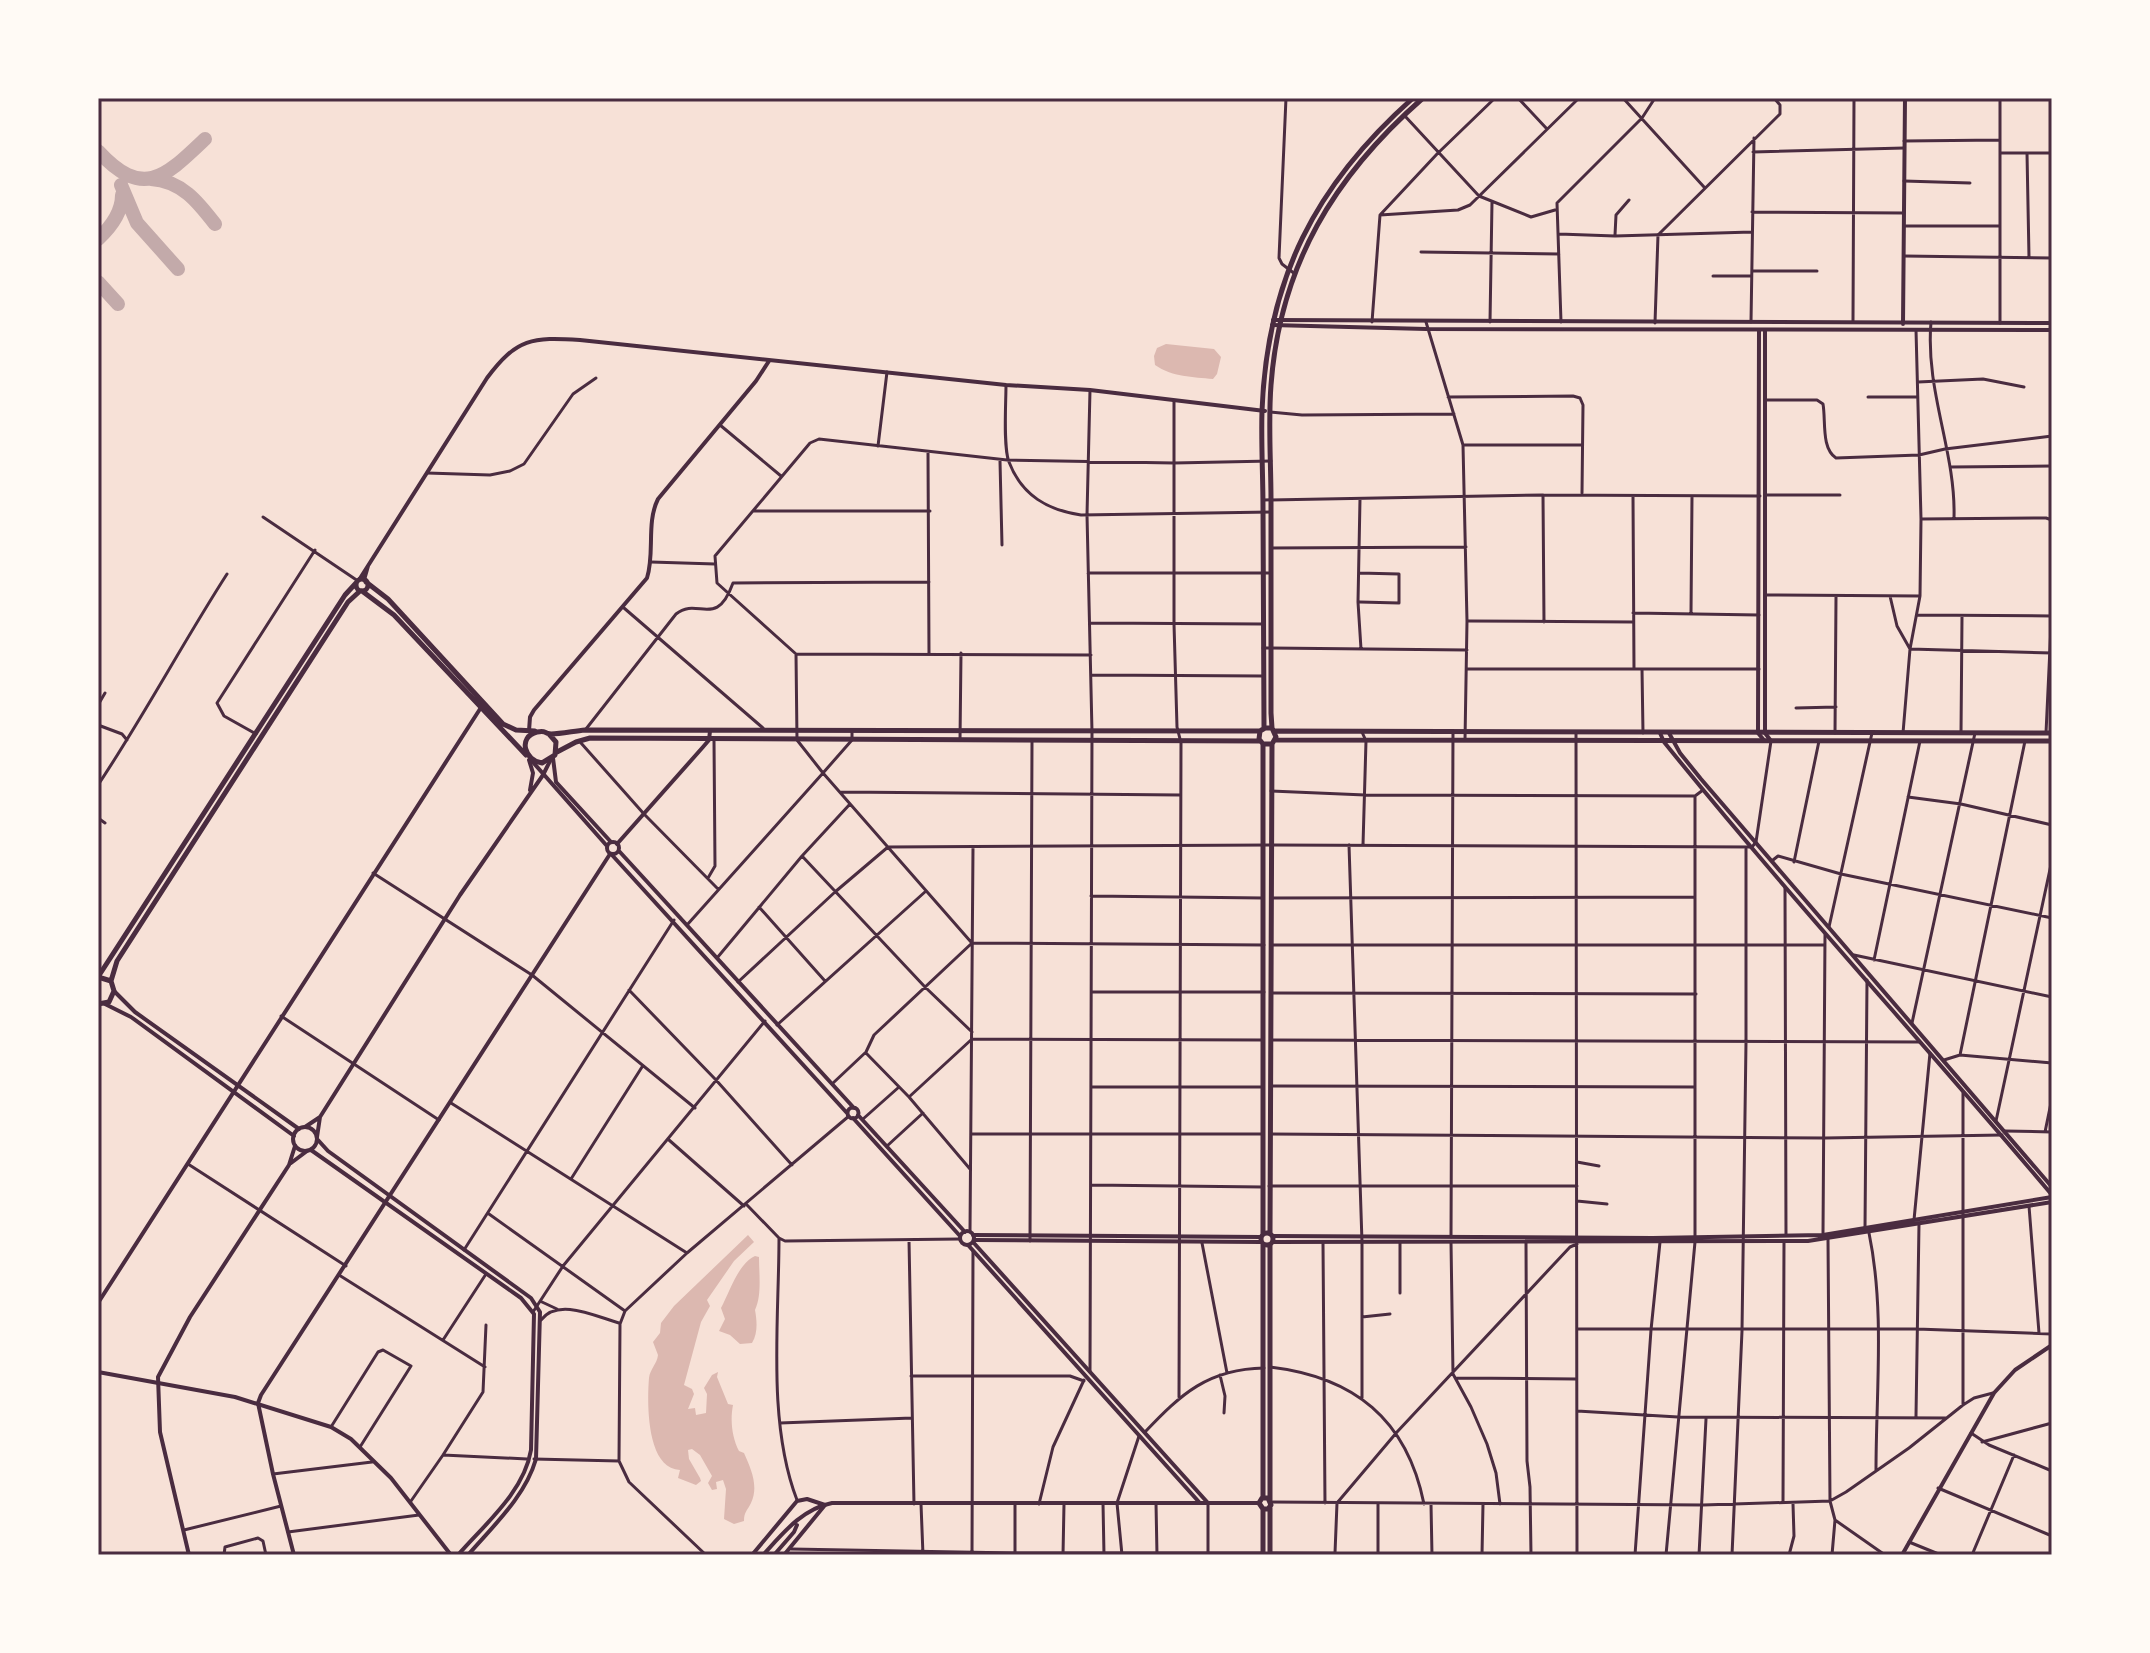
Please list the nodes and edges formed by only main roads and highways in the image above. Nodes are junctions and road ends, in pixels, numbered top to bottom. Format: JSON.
{"nodes":[{"id":1,"x":1413,"y":98,"type":"edge"},
{"id":2,"x":1423,"y":98,"type":"edge"},
{"id":3,"x":1402,"y":112,"type":"junction"},
{"id":4,"x":1276,"y":323,"type":"junction"},
{"id":5,"x":361,"y":581,"type":"junction"},
{"id":6,"x":361,"y":591,"type":"junction"},
{"id":7,"x":1268,"y":730,"type":"junction"},
{"id":8,"x":540,"y":732,"type":"junction"},
{"id":9,"x":2049,"y":733,"type":"edge"},
{"id":10,"x":549,"y":734,"type":"junction"},
{"id":11,"x":2052,"y":741,"type":"edge"},
{"id":12,"x":1262,"y":742,"type":"junction"},
{"id":13,"x":1274,"y":742,"type":"junction"},
{"id":14,"x":553,"y":757,"type":"junction"},
{"id":15,"x":529,"y":758,"type":"junction"},
{"id":16,"x":1268,"y":845,"type":"junction"},
{"id":17,"x":98,"y":977,"type":"edge"},
{"id":18,"x":111,"y":981,"type":"junction"},
{"id":19,"x":100,"y":1004,"type":"edge"},
{"id":20,"x":1266,"y":1554,"type":"edge"}],
"edges":[{"from":1,"to":3,"type":"main road"},
{"from":2,"to":3,"type":"main road"},
{"from":3,"to":4,"type":"main road"},
{"from":4,"to":7,"type":"main road"},
{"from":4,"to":7,"type":"main road"},
{"from":5,"to":6,"type":"main road"},
{"from":5,"to":6,"type":"main road"},
{"from":5,"to":8,"type":"main road"},
{"from":5,"to":17,"type":"main road"},
{"from":6,"to":15,"type":"main road"},
{"from":6,"to":18,"type":"main road"},
{"from":7,"to":9,"type":"main road"},
{"from":7,"to":10,"type":"main road"},
{"from":7,"to":12,"type":"main road"},
{"from":7,"to":13,"type":"main road"},
{"from":8,"to":10,"type":"main road"},
{"from":8,"to":15,"type":"main road"},
{"from":10,"to":14,"type":"main road"},
{"from":11,"to":13,"type":"main road"},
{"from":12,"to":13,"type":"main road"},
{"from":12,"to":14,"type":"main road"},
{"from":12,"to":16,"type":"main road"},
{"from":13,"to":16,"type":"main road"},
{"from":14,"to":15,"type":"main road"},
{"from":16,"to":20,"type":"main road"},
{"from":17,"to":18,"type":"main road"},
{"from":18,"to":19,"type":"main road"}]}
